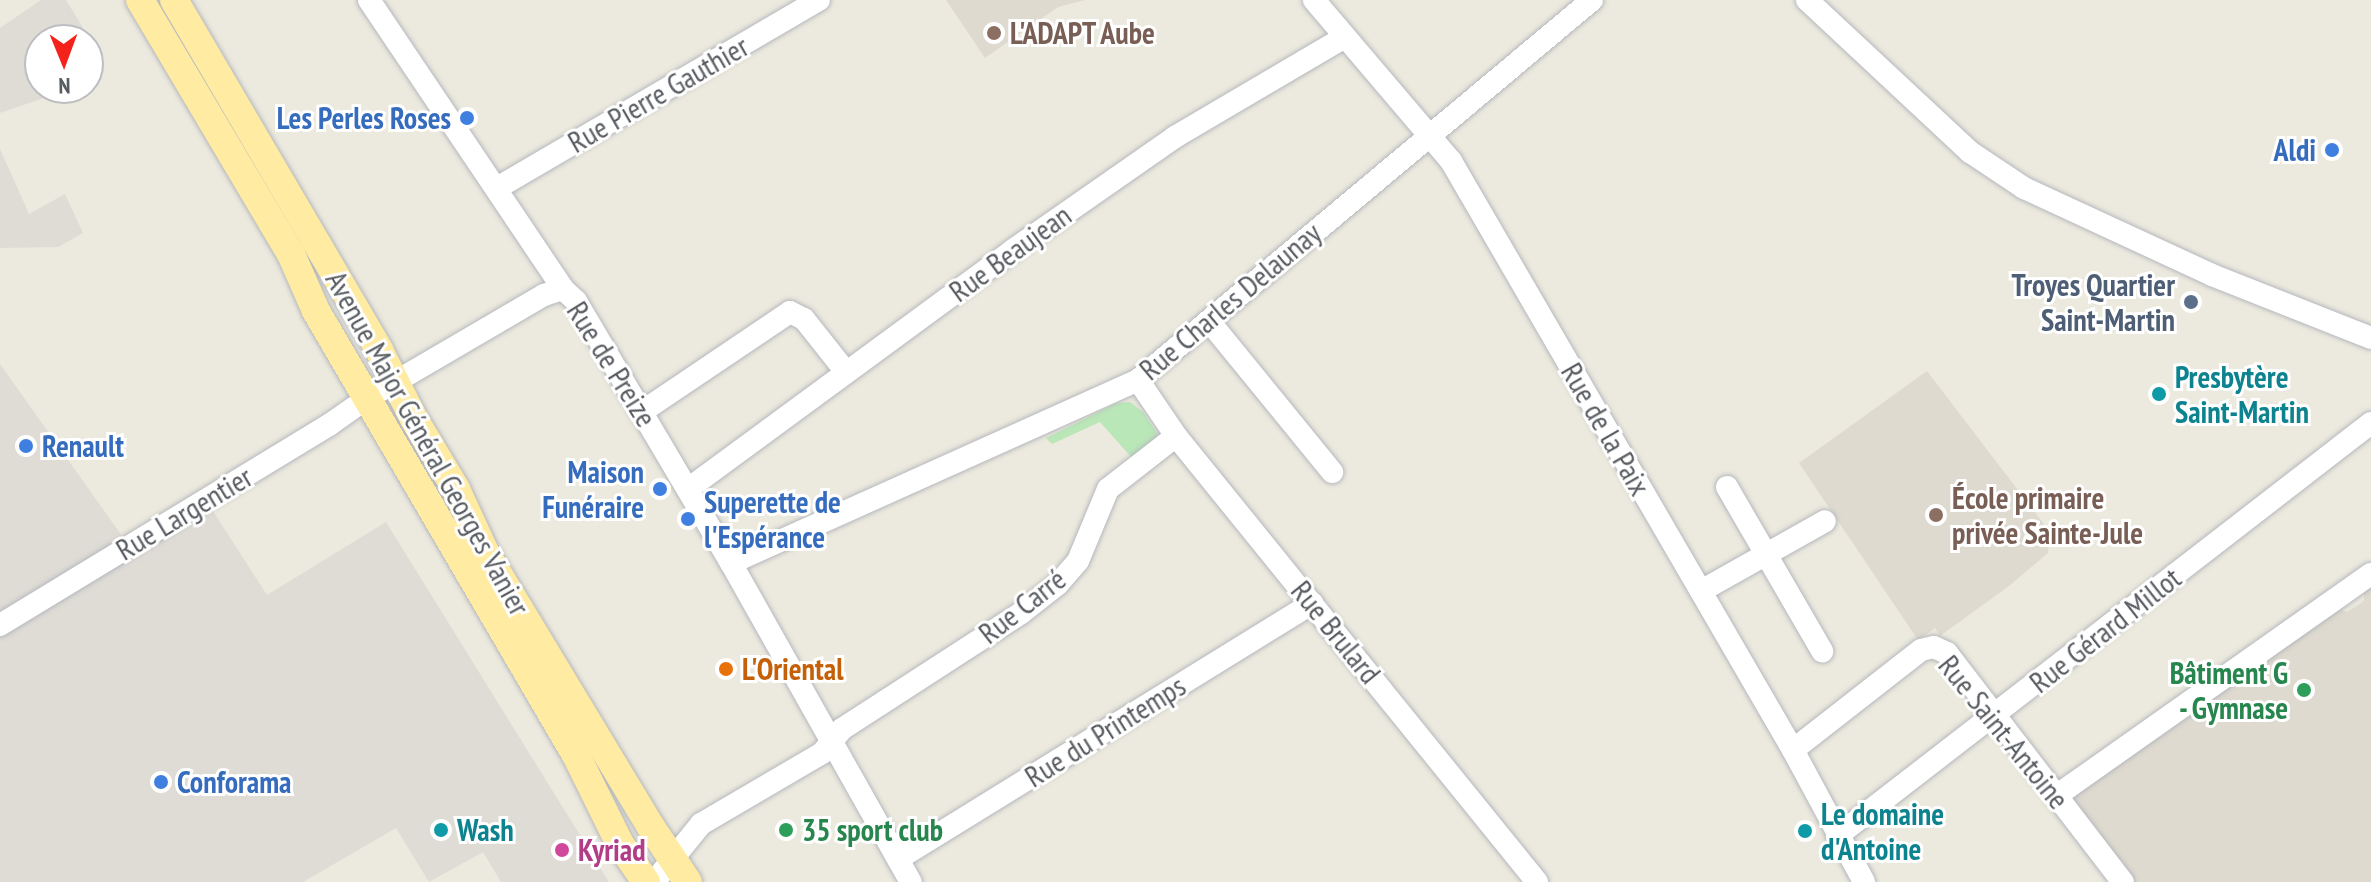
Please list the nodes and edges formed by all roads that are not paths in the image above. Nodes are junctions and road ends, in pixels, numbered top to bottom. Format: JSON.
{"nodes":[{"id":1,"x":140,"y":0,"type":"edge"},
{"id":2,"x":174,"y":0,"type":"edge"},
{"id":3,"x":369,"y":0,"type":"edge"},
{"id":4,"x":819,"y":0,"type":"edge"},
{"id":5,"x":1314,"y":0,"type":"edge"},
{"id":6,"x":1592,"y":0,"type":"edge"},
{"id":7,"x":1807,"y":0,"type":"edge"},
{"id":8,"x":1345,"y":37,"type":"junction"},
{"id":9,"x":1428,"y":135,"type":"junction"},
{"id":10,"x":497,"y":188,"type":"junction"},
{"id":11,"x":563,"y":289,"type":"junction"},
{"id":12,"x":1209,"y":321,"type":"junction"},
{"id":13,"x":2371,"y":338,"type":"edge"},
{"id":14,"x":846,"y":372,"type":"junction"},
{"id":15,"x":408,"y":376,"type":"junction"},
{"id":16,"x":1138,"y":380,"type":"junction"},
{"id":17,"x":366,"y":399,"type":"junction"},
{"id":18,"x":643,"y":411,"type":"junction"},
{"id":19,"x":2371,"y":423,"type":"edge"},
{"id":20,"x":1176,"y":436,"type":"junction"},
{"id":21,"x":1332,"y":472,"type":"dead end"},
{"id":22,"x":1727,"y":487,"type":"dead end"},
{"id":23,"x":688,"y":489,"type":"junction"},
{"id":24,"x":1825,"y":521,"type":"dead end"},
{"id":25,"x":1766,"y":555,"type":"junction"},
{"id":26,"x":731,"y":563,"type":"junction"},
{"id":27,"x":2371,"y":574,"type":"edge"},
{"id":28,"x":1701,"y":591,"type":"junction"},
{"id":29,"x":1312,"y":603,"type":"junction"},
{"id":30,"x":0,"y":625,"type":"edge"},
{"id":31,"x":1822,"y":651,"type":"dead end"},
{"id":32,"x":1994,"y":716,"type":"junction"},
{"id":33,"x":830,"y":743,"type":"junction"},
{"id":34,"x":1793,"y":750,"type":"junction"},
{"id":35,"x":2056,"y":796,"type":"junction"},
{"id":36,"x":1837,"y":836,"type":"junction"},
{"id":37,"x":672,"y":857,"type":"junction"},
{"id":38,"x":898,"y":859,"type":"junction"},
{"id":39,"x":1526,"y":878,"type":"edge"},
{"id":40,"x":646,"y":882,"type":"edge"},
{"id":41,"x":654,"y":882,"type":"edge"},
{"id":42,"x":688,"y":882,"type":"edge"},
{"id":43,"x":911,"y":882,"type":"edge"},
{"id":44,"x":1864,"y":882,"type":"edge"},
{"id":45,"x":2123,"y":882,"type":"edge"}],
"edges":[{"from":1,"to":17,"type":"main road"},
{"from":2,"to":15,"type":"main road","name":"Avenue Major Général Georges Vanier"},
{"from":3,"to":10,"type":"street","name":"Rue de Preize"},
{"from":4,"to":10,"type":"street","name":"Rue Pierre Gauthier"},
{"from":5,"to":8,"type":"street","name":"Rue de la Paix"},
{"from":6,"to":9,"type":"street","name":"Rue Charles Delaunay"},
{"from":7,"to":13,"type":"street"},
{"from":8,"to":9,"type":"street","name":"Rue de la Paix"},
{"from":8,"to":14,"type":"street","name":"Rue Beaujean"},
{"from":9,"to":12,"type":"street","name":"Rue Charles Delaunay"},
{"from":9,"to":28,"type":"street","name":"Rue de la Paix"},
{"from":10,"to":11,"type":"street","name":"Rue de Preize"},
{"from":11,"to":15,"type":"street","name":"Rue Largentier"},
{"from":11,"to":18,"type":"street","name":"Rue de Preize"},
{"from":12,"to":16,"type":"street","name":"Rue Charles Delaunay"},
{"from":12,"to":21,"type":"street"},
{"from":14,"to":18,"type":"street"},
{"from":14,"to":23,"type":"street","name":"Rue Beaujean"},
{"from":15,"to":17,"type":"street","name":"Rue Largentier"},
{"from":15,"to":37,"type":"main road","name":"Avenue Major Général Georges Vanier"},
{"from":16,"to":20,"type":"street","name":"Rue Brulard"},
{"from":16,"to":26,"type":"street","name":"Rue Charles Delaunay"},
{"from":17,"to":30,"type":"street","name":"Rue Largentier"},
{"from":17,"to":40,"type":"main road"},
{"from":18,"to":23,"type":"street","name":"Rue de Preize"},
{"from":19,"to":32,"type":"street","name":"Rue Gérard Millot"},
{"from":20,"to":29,"type":"street","name":"Rue Brulard"},
{"from":20,"to":33,"type":"street","name":"Rue Carré"},
{"from":22,"to":25,"type":"street"},
{"from":23,"to":26,"type":"street","name":"Rue de Preize"},
{"from":24,"to":25,"type":"street"},
{"from":25,"to":28,"type":"street"},
{"from":25,"to":31,"type":"street"},
{"from":26,"to":33,"type":"street","name":"Rue de Preize"},
{"from":27,"to":35,"type":"street"},
{"from":28,"to":34,"type":"street","name":"Rue de la Paix"},
{"from":29,"to":38,"type":"street","name":"Rue du Printemps"},
{"from":29,"to":39,"type":"street","name":"Rue Brulard"},
{"from":32,"to":34,"type":"street","name":"Rue Saint-Antoine"},
{"from":32,"to":35,"type":"street","name":"Rue Saint-Antoine"},
{"from":32,"to":36,"type":"street","name":"Rue Gérard Millot"},
{"from":33,"to":37,"type":"street","name":"Rue Carré"},
{"from":33,"to":38,"type":"street","name":"Rue de Preize"},
{"from":34,"to":36,"type":"street","name":"Rue de la Paix"},
{"from":35,"to":45,"type":"street","name":"Rue Saint-Antoine"},
{"from":36,"to":44,"type":"street","name":"Rue de la Paix"},
{"from":37,"to":41,"type":"street","name":"Rue Carré"},
{"from":37,"to":42,"type":"main road","name":"Avenue Major Général Georges Vanier"},
{"from":38,"to":43,"type":"street","name":"Rue de Preize"}]}
